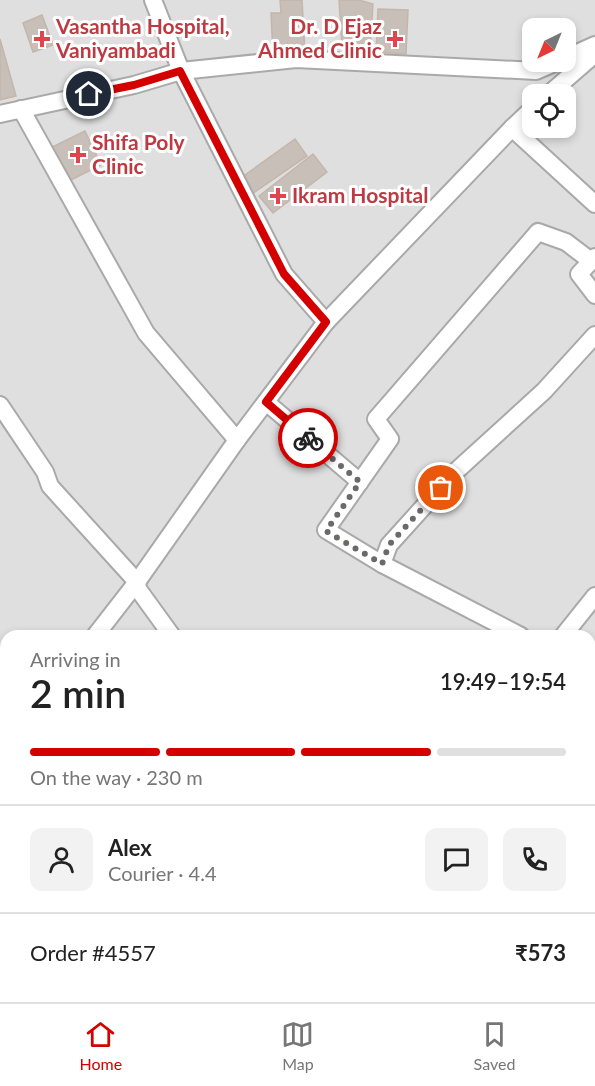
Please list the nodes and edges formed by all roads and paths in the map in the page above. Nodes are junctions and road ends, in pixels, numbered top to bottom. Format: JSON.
{"nodes":[{"id":1,"x":153,"y":0,"type":"edge"},
{"id":2,"x":595,"y":45,"type":"edge"},
{"id":3,"x":576,"y":54,"type":"edge"},
{"id":4,"x":595,"y":54,"type":"edge"},
{"id":5,"x":522,"y":70,"type":"edge"},
{"id":6,"x":180,"y":71,"type":"junction"},
{"id":7,"x":560,"y":84,"type":"edge"},
{"id":8,"x":21,"y":109,"type":"junction"},
{"id":9,"x":0,"y":114,"type":"edge"},
{"id":10,"x":522,"y":118,"type":"edge"},
{"id":11,"x":512,"y":128,"type":"junction"},
{"id":12,"x":595,"y":204,"type":"edge"},
{"id":13,"x":593,"y":259,"type":"edge"},
{"id":14,"x":595,"y":295,"type":"edge"},
{"id":15,"x":326,"y":322,"type":"junction"},
{"id":16,"x":595,"y":335,"type":"edge"},
{"id":17,"x":266,"y":402,"type":"junction"},
{"id":18,"x":0,"y":405,"type":"edge"},
{"id":19,"x":237,"y":440,"type":"junction"},
{"id":20,"x":360,"y":482,"type":"junction"},
{"id":21,"x":382,"y":564,"type":"junction"},
{"id":22,"x":137,"y":582,"type":"junction"},
{"id":23,"x":595,"y":596,"type":"edge"},
{"id":24,"x":100,"y":630,"type":"edge"},
{"id":25,"x":168,"y":630,"type":"edge"},
{"id":26,"x":509,"y":630,"type":"edge"},
{"id":27,"x":567,"y":630,"type":"edge"}],
"edges":[{"from":1,"to":6,"type":"street"},
{"from":2,"to":3,"type":"street"},
{"from":4,"to":7,"type":"street"},
{"from":5,"to":6,"type":"street"},
{"from":6,"to":8,"type":"street"},
{"from":6,"to":15,"type":"street"},
{"from":8,"to":9,"type":"street"},
{"from":8,"to":19,"type":"street"},
{"from":10,"to":11,"type":"street"},
{"from":11,"to":12,"type":"street"},
{"from":11,"to":15,"type":"street"},
{"from":13,"to":14,"type":"street"},
{"from":13,"to":20,"type":"street"},
{"from":15,"to":17,"type":"street"},
{"from":16,"to":21,"type":"street"},
{"from":17,"to":19,"type":"street"},
{"from":17,"to":20,"type":"street"},
{"from":18,"to":22,"type":"street"},
{"from":19,"to":22,"type":"street"},
{"from":20,"to":21,"type":"street"},
{"from":21,"to":26,"type":"street"},
{"from":22,"to":24,"type":"street"},
{"from":22,"to":25,"type":"street"},
{"from":23,"to":27,"type":"street"}]}
